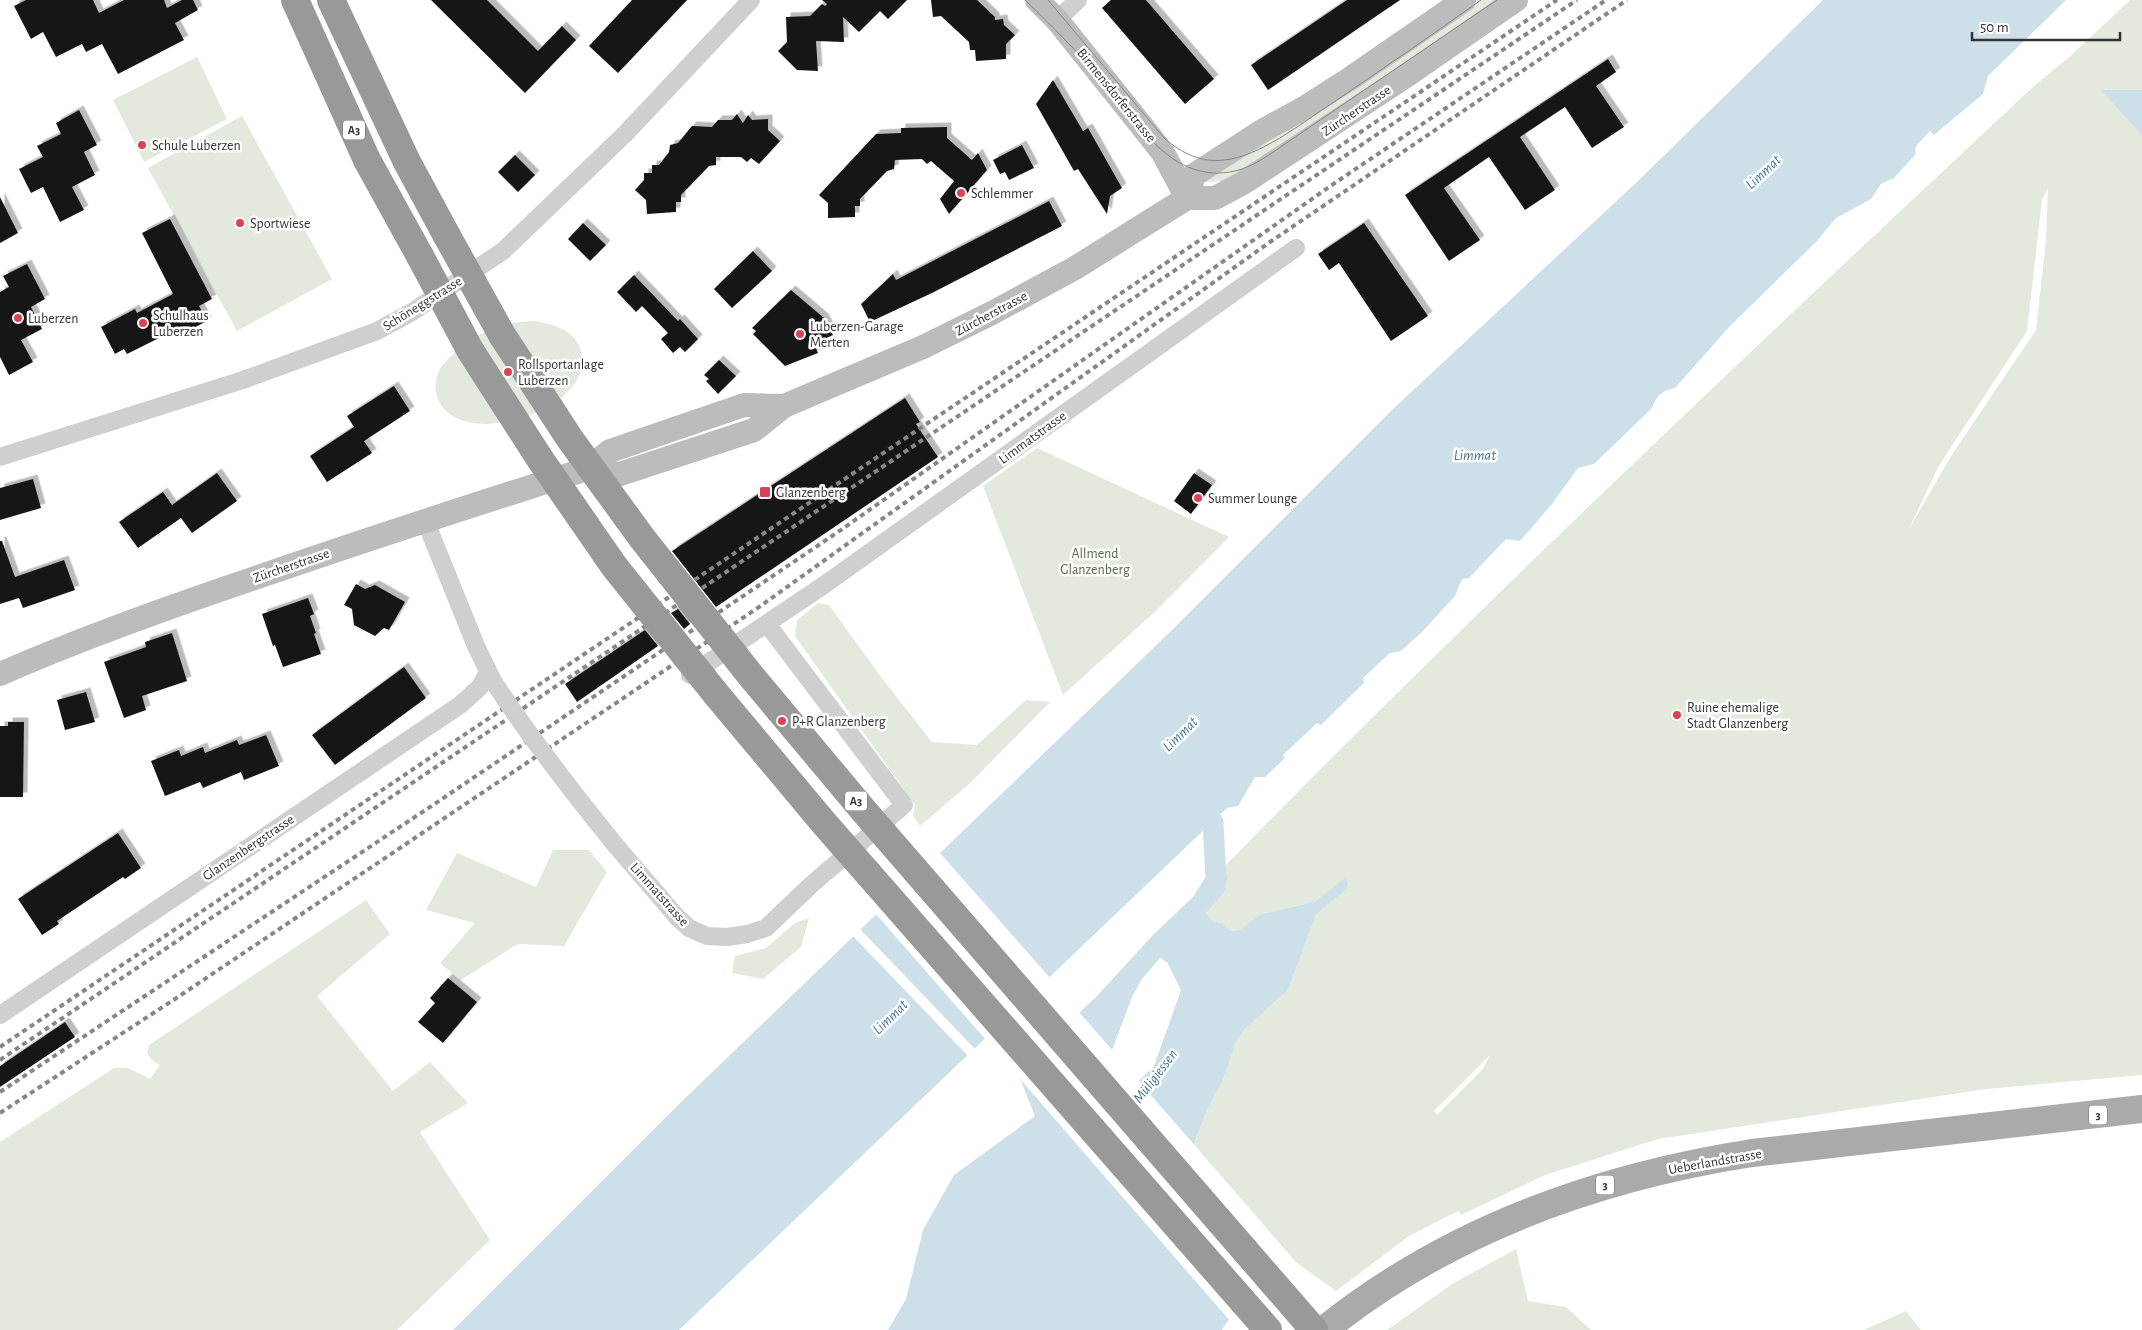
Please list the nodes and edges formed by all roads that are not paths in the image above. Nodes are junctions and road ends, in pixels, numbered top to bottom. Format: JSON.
{"nodes":[{"id":1,"x":296,"y":0,"type":"edge"},
{"id":2,"x":331,"y":0,"type":"edge"},
{"id":3,"x":751,"y":0,"type":"edge"},
{"id":4,"x":1037,"y":0,"type":"edge"},
{"id":5,"x":1078,"y":0,"type":"edge"},
{"id":6,"x":1464,"y":0,"type":"edge"},
{"id":7,"x":1516,"y":0,"type":"edge"},
{"id":8,"x":1056,"y":20,"type":"junction"},
{"id":9,"x":1187,"y":198,"type":"junction"},
{"id":10,"x":1296,"y":248,"type":"dead end"},
{"id":11,"x":0,"y":457,"type":"edge"},
{"id":12,"x":425,"y":520,"type":"junction"},
{"id":13,"x":767,"y":624,"type":"junction"},
{"id":14,"x":0,"y":674,"type":"edge"},
{"id":15,"x":491,"y":676,"type":"junction"},
{"id":16,"x":688,"y":677,"type":"dead end"},
{"id":17,"x":0,"y":1015,"type":"edge"},
{"id":18,"x":2142,"y":1109,"type":"edge"},
{"id":19,"x":1268,"y":1330,"type":"edge"},
{"id":20,"x":1314,"y":1330,"type":"edge"},
{"id":21,"x":1324,"y":1330,"type":"edge"}],
"edges":[{"from":1,"to":19,"type":"highway","number":"A3","bridge":true},
{"from":2,"to":20,"type":"highway","number":"A3","bridge":true},
{"from":3,"to":11,"type":"street","name":"Schöneggstrasse"},
{"from":4,"to":8,"type":"main road","name":"Birmensdorferstrasse"},
{"from":5,"to":8,"type":"street"},
{"from":6,"to":9,"type":"main road"},
{"from":7,"to":9,"type":"main road","name":"Zürcherstrasse"},
{"from":8,"to":9,"type":"main road","name":"Birmensdorferstrasse"},
{"from":9,"to":12,"type":"main road","name":"Zürcherstrasse"},
{"from":10,"to":13,"type":"street","name":"Limmatstrasse"},
{"from":12,"to":14,"type":"main road","name":"Zürcherstrasse"},
{"from":12,"to":15,"type":"street","name":"Limmatstrasse"},
{"from":13,"to":15,"type":"street","name":"Limmatstrasse","bridge":true},
{"from":13,"to":16,"type":"street","name":"Limmatstrasse"},
{"from":15,"to":17,"type":"street","name":"Glanzenbergstrasse"},
{"from":18,"to":21,"type":"main road","name":"Ueberlandstrasse","number":"3"}]}
